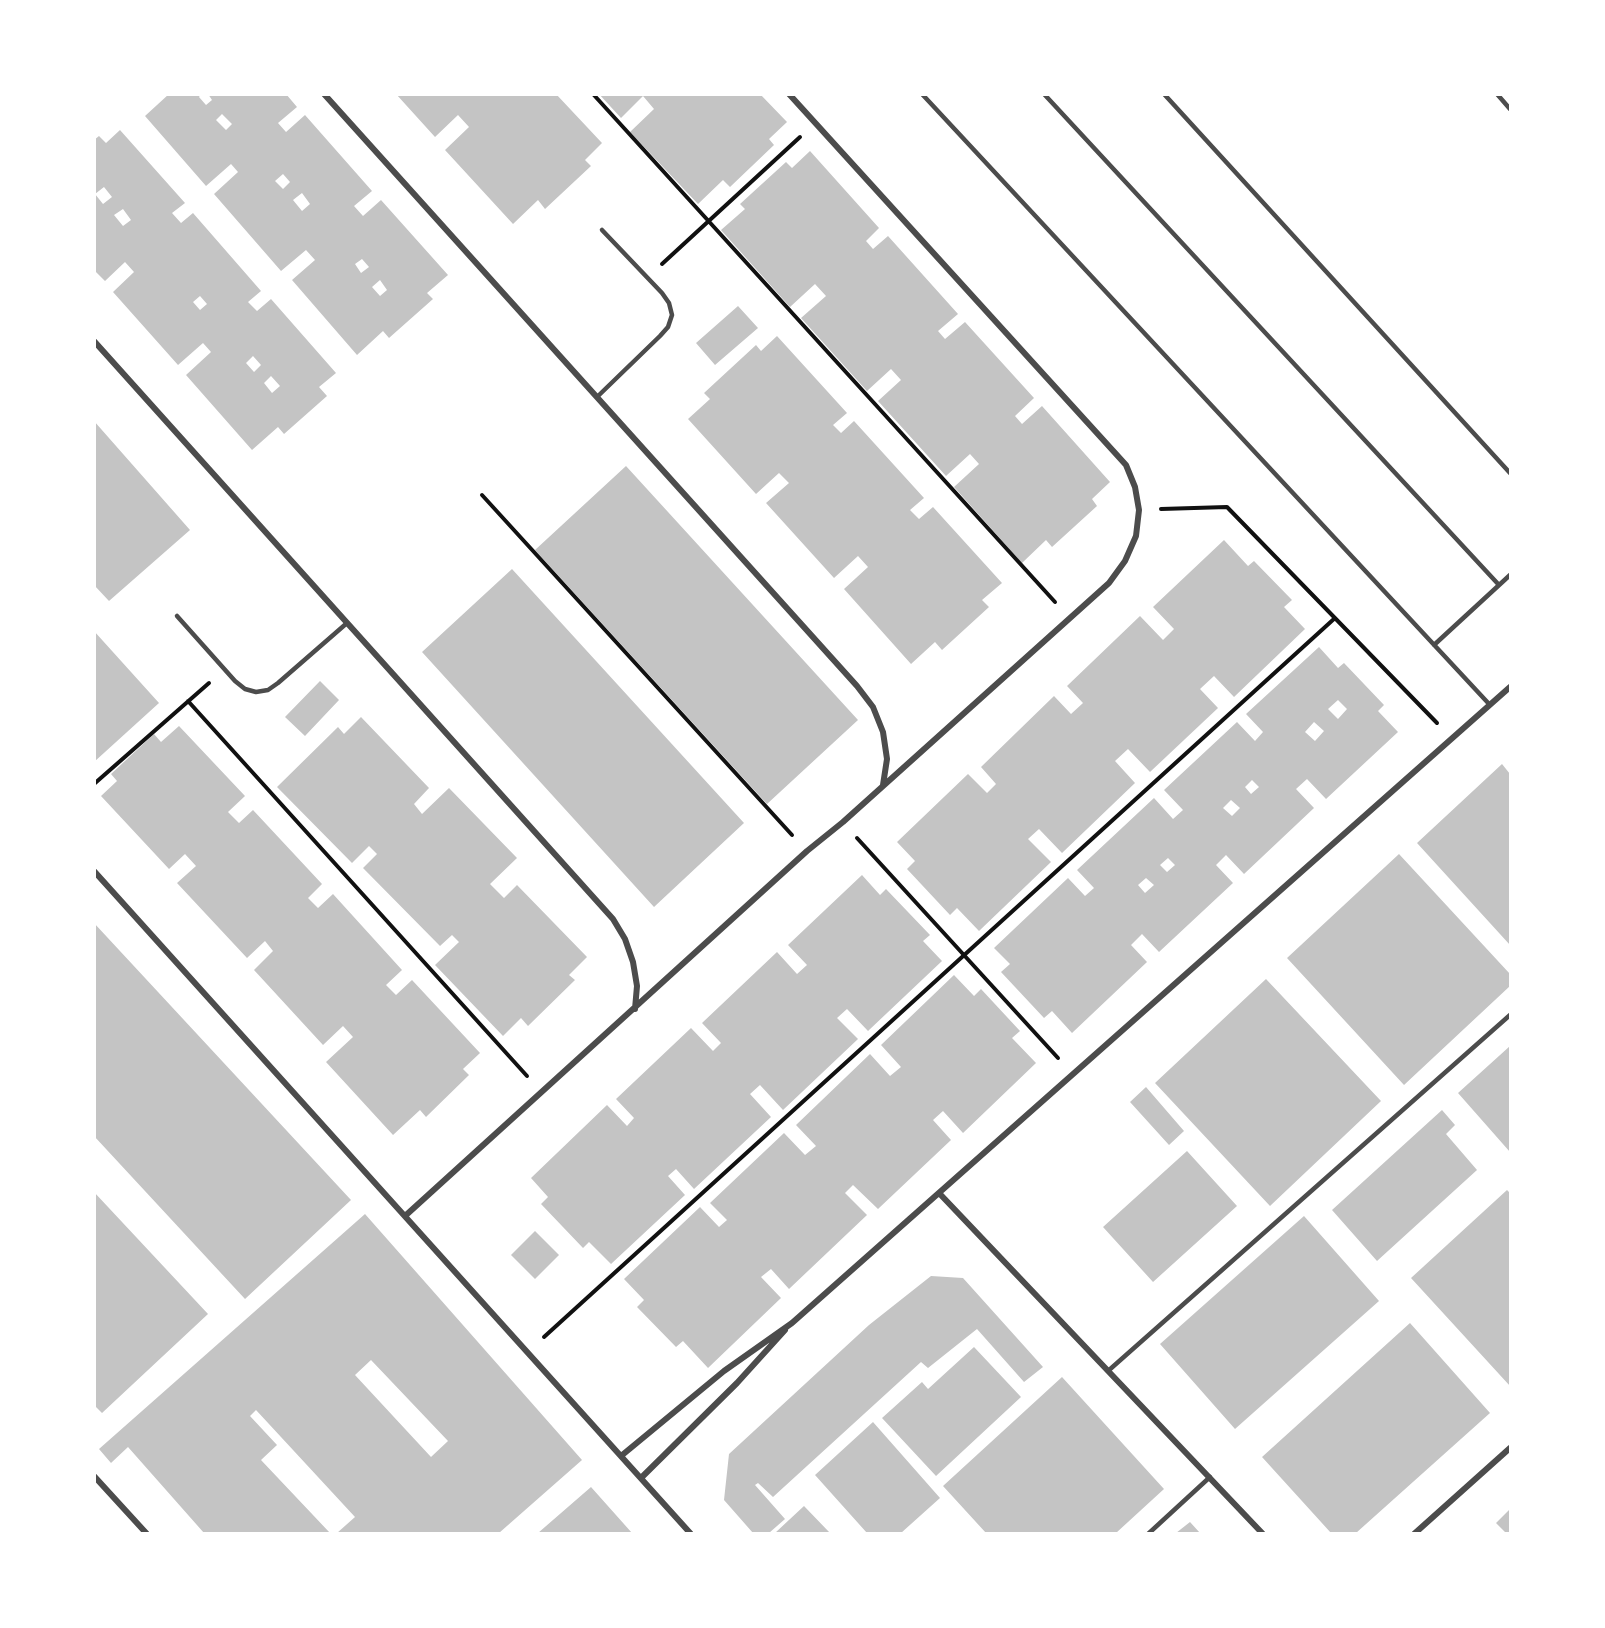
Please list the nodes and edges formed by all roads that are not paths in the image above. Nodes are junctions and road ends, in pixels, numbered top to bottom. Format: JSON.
{"nodes":[{"id":1,"x":324,"y":94,"type":"edge"},
{"id":2,"x":789,"y":94,"type":"edge"},
{"id":3,"x":922,"y":94,"type":"edge"},
{"id":4,"x":1044,"y":94,"type":"edge"},
{"id":5,"x":1164,"y":94,"type":"edge"},
{"id":6,"x":1497,"y":94,"type":"edge"},
{"id":7,"x":1510,"y":109,"type":"edge"},
{"id":8,"x":602,"y":230,"type":"dead end"},
{"id":9,"x":94,"y":341,"type":"edge"},
{"id":10,"x":597,"y":397,"type":"junction"},
{"id":11,"x":1510,"y":473,"type":"edge"},
{"id":12,"x":1510,"y":575,"type":"edge"},
{"id":13,"x":1499,"y":585,"type":"junction"},
{"id":14,"x":177,"y":616,"type":"dead end"},
{"id":15,"x":347,"y":623,"type":"junction"},
{"id":16,"x":1434,"y":645,"type":"junction"},
{"id":17,"x":1510,"y":687,"type":"edge"},
{"id":18,"x":1490,"y":705,"type":"junction"},
{"id":19,"x":883,"y":786,"type":"junction"},
{"id":20,"x":94,"y":871,"type":"edge"},
{"id":21,"x":635,"y":1009,"type":"junction"},
{"id":22,"x":1510,"y":1015,"type":"edge"},
{"id":23,"x":939,"y":1193,"type":"junction"},
{"id":24,"x":405,"y":1216,"type":"junction"},
{"id":25,"x":792,"y":1323,"type":"junction"},
{"id":26,"x":1108,"y":1371,"type":"junction"},
{"id":27,"x":1510,"y":1448,"type":"edge"},
{"id":28,"x":621,"y":1456,"type":"junction"},
{"id":29,"x":94,"y":1476,"type":"edge"},
{"id":30,"x":1210,"y":1477,"type":"junction"},
{"id":31,"x":640,"y":1478,"type":"junction"},
{"id":32,"x":147,"y":1533,"type":"edge"},
{"id":33,"x":690,"y":1533,"type":"edge"},
{"id":34,"x":1148,"y":1533,"type":"edge"},
{"id":35,"x":1263,"y":1533,"type":"edge"},
{"id":36,"x":1414,"y":1533,"type":"edge"}],
"edges":[{"from":1,"to":10,"type":"street"},
{"from":2,"to":19,"type":"street"},
{"from":3,"to":16,"type":"lane"},
{"from":4,"to":13,"type":"lane"},
{"from":5,"to":11,"type":"lane"},
{"from":6,"to":7,"type":"lane"},
{"from":8,"to":10,"type":"lane"},
{"from":9,"to":15,"type":"street"},
{"from":10,"to":19,"type":"street"},
{"from":12,"to":13,"type":"lane"},
{"from":13,"to":16,"type":"lane"},
{"from":14,"to":15,"type":"lane"},
{"from":15,"to":21,"type":"street"},
{"from":16,"to":18,"type":"lane"},
{"from":17,"to":18,"type":"street"},
{"from":18,"to":23,"type":"street"},
{"from":19,"to":21,"type":"street"},
{"from":20,"to":24,"type":"street"},
{"from":21,"to":24,"type":"street"},
{"from":22,"to":26,"type":"lane"},
{"from":23,"to":25,"type":"street"},
{"from":23,"to":26,"type":"street"},
{"from":24,"to":28,"type":"street"},
{"from":25,"to":28,"type":"street"},
{"from":25,"to":31,"type":"street"},
{"from":26,"to":30,"type":"street"},
{"from":27,"to":36,"type":"street"},
{"from":28,"to":31,"type":"street"},
{"from":29,"to":32,"type":"street"},
{"from":30,"to":34,"type":"lane"},
{"from":30,"to":35,"type":"street"},
{"from":31,"to":33,"type":"street"}]}
